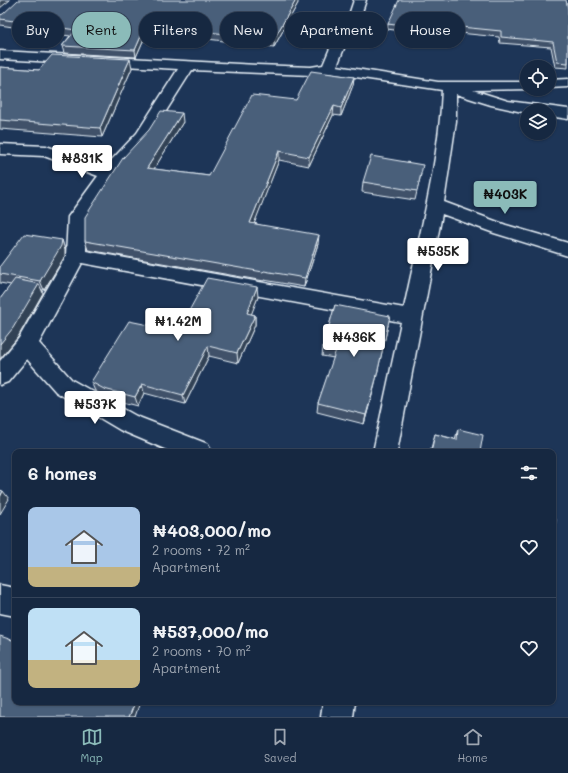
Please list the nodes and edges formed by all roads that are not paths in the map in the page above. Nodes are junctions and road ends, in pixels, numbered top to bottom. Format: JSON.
{"nodes":[{"id":1,"x":360,"y":0,"type":"edge"},
{"id":2,"x":0,"y":55,"type":"edge"},
{"id":3,"x":186,"y":66,"type":"junction"},
{"id":4,"x":329,"y":70,"type":"junction"},
{"id":5,"x":568,"y":83,"type":"edge"},
{"id":6,"x":556,"y":84,"type":"edge"},
{"id":7,"x":449,"y":86,"type":"junction"},
{"id":8,"x":520,"y":86,"type":"edge"},
{"id":9,"x":520,"y":108,"type":"edge"},
{"id":10,"x":556,"y":112,"type":"edge"},
{"id":11,"x":568,"y":114,"type":"edge"},
{"id":12,"x":0,"y":149,"type":"edge"},
{"id":13,"x":108,"y":174,"type":"junction"},
{"id":14,"x":435,"y":205,"type":"junction"},
{"id":15,"x":568,"y":250,"type":"edge"},
{"id":16,"x":76,"y":256,"type":"junction"},
{"id":17,"x":413,"y":317,"type":"junction"},
{"id":18,"x":27,"y":344,"type":"junction"},
{"id":19,"x":0,"y":376,"type":"edge"},
{"id":20,"x":192,"y":449,"type":"edge"},
{"id":21,"x":386,"y":449,"type":"edge"},
{"id":22,"x":0,"y":599,"type":"edge"},
{"id":23,"x":12,"y":601,"type":"edge"},
{"id":24,"x":339,"y":705,"type":"edge"},
{"id":25,"x":337,"y":717,"type":"edge"}],
"edges":[{"from":1,"to":4,"type":"street"},
{"from":2,"to":3,"type":"street"},
{"from":3,"to":4,"type":"street"},
{"from":3,"to":13,"type":"street"},
{"from":4,"to":7,"type":"street"},
{"from":5,"to":6,"type":"street"},
{"from":7,"to":8,"type":"street"},
{"from":7,"to":9,"type":"street"},
{"from":7,"to":14,"type":"street"},
{"from":10,"to":11,"type":"street"},
{"from":12,"to":13,"type":"street"},
{"from":13,"to":16,"type":"street"},
{"from":14,"to":15,"type":"street"},
{"from":14,"to":17,"type":"street"},
{"from":16,"to":17,"type":"street"},
{"from":16,"to":18,"type":"street"},
{"from":17,"to":21,"type":"street"},
{"from":18,"to":19,"type":"street"},
{"from":18,"to":20,"type":"street"},
{"from":22,"to":23,"type":"street"},
{"from":24,"to":25,"type":"street"}]}
